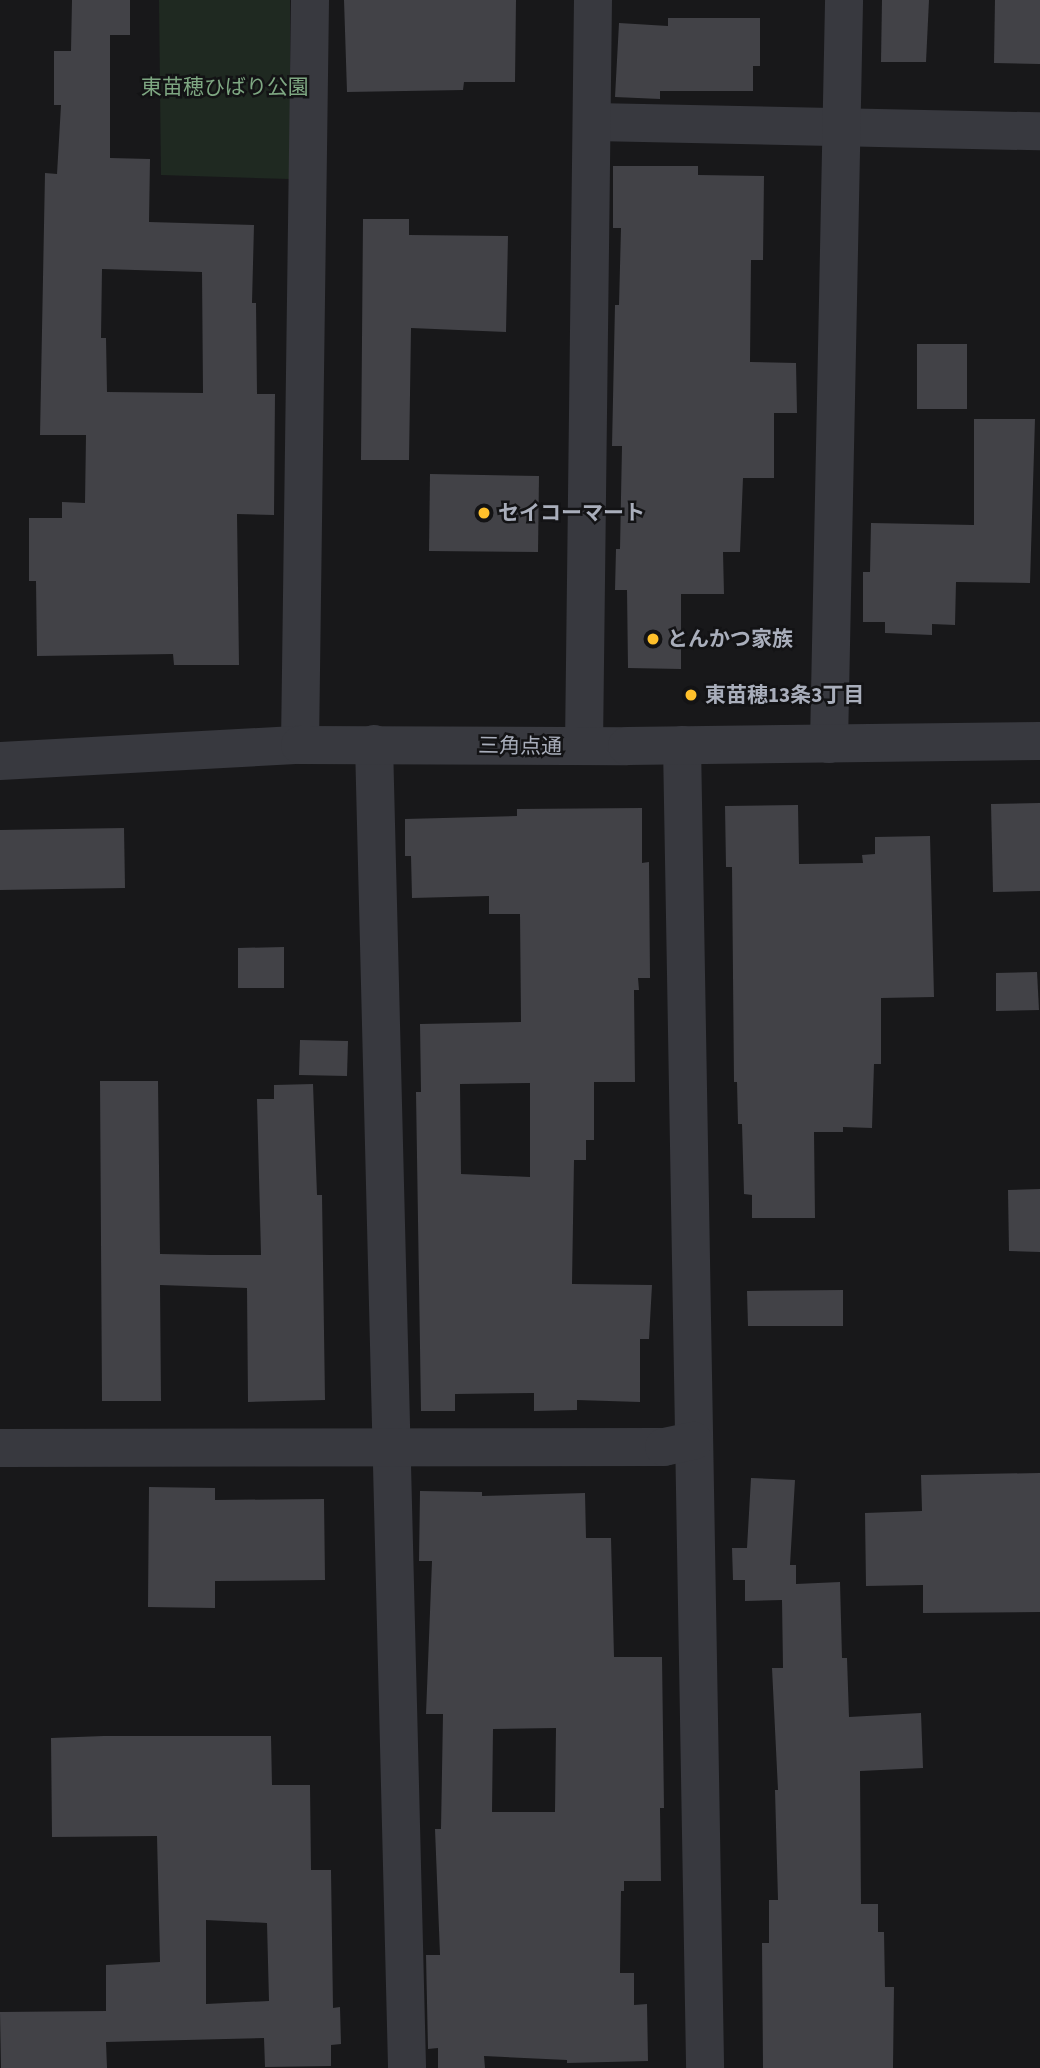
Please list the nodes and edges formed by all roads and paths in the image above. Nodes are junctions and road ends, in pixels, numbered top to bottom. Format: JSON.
{"nodes":[{"id":1,"x":310,"y":0,"type":"edge"},
{"id":2,"x":593,"y":0,"type":"edge"},
{"id":3,"x":844,"y":0,"type":"edge"},
{"id":4,"x":594,"y":122,"type":"junction"},
{"id":5,"x":842,"y":125,"type":"junction"},
{"id":6,"x":1040,"y":131,"type":"edge"},
{"id":7,"x":1040,"y":741,"type":"edge"},
{"id":8,"x":374,"y":744,"type":"junction"},
{"id":9,"x":829,"y":744,"type":"junction"},
{"id":10,"x":300,"y":745,"type":"junction"},
{"id":11,"x":682,"y":745,"type":"junction"},
{"id":12,"x":584,"y":746,"type":"junction"},
{"id":13,"x":0,"y":761,"type":"edge"},
{"id":14,"x":693,"y":1441,"type":"junction"},
{"id":15,"x":393,"y":1445,"type":"junction"},
{"id":16,"x":0,"y":1448,"type":"edge"},
{"id":17,"x":407,"y":2068,"type":"edge"},
{"id":18,"x":705,"y":2068,"type":"edge"}],
"edges":[{"from":1,"to":10,"type":"street"},
{"from":2,"to":4,"type":"street"},
{"from":3,"to":5,"type":"street"},
{"from":4,"to":5,"type":"street"},
{"from":4,"to":12,"type":"street"},
{"from":5,"to":6,"type":"street"},
{"from":5,"to":9,"type":"street"},
{"from":7,"to":9,"type":"street","name":"三角点通"},
{"from":8,"to":10,"type":"street","name":"三角点通"},
{"from":8,"to":12,"type":"street","name":"三角点通"},
{"from":8,"to":15,"type":"street"},
{"from":9,"to":11,"type":"street","name":"三角点通"},
{"from":10,"to":13,"type":"street","name":"三角点通"},
{"from":11,"to":12,"type":"street","name":"三角点通"},
{"from":11,"to":14,"type":"street"},
{"from":14,"to":15,"type":"street"},
{"from":14,"to":18,"type":"street"},
{"from":15,"to":16,"type":"street"},
{"from":15,"to":17,"type":"street"}]}
